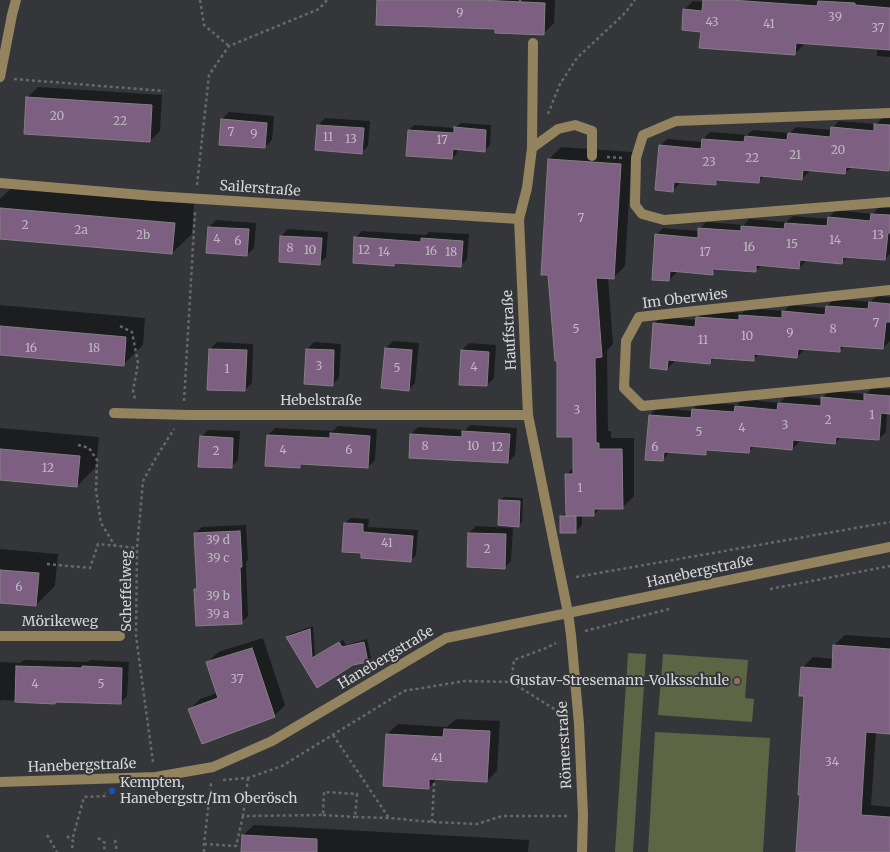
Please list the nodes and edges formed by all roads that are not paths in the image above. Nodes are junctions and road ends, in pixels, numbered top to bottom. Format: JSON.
{"nodes":[{"id":1,"x":16,"y":0,"type":"edge"},
{"id":2,"x":533,"y":43,"type":"dead end"},
{"id":3,"x":4,"y":78,"type":"edge"},
{"id":4,"x":890,"y":113,"type":"edge"},
{"id":5,"x":532,"y":148,"type":"junction"},
{"id":6,"x":592,"y":156,"type":"road end"},
{"id":7,"x":0,"y":183,"type":"edge"},
{"id":8,"x":890,"y":202,"type":"edge"},
{"id":9,"x":519,"y":219,"type":"junction"},
{"id":10,"x":890,"y":290,"type":"edge"},
{"id":11,"x":890,"y":382,"type":"edge"},
{"id":12,"x":114,"y":413,"type":"dead end"},
{"id":13,"x":528,"y":415,"type":"junction"},
{"id":14,"x":890,"y":547,"type":"edge"},
{"id":15,"x":568,"y":613,"type":"junction"},
{"id":16,"x":0,"y":636,"type":"edge"},
{"id":17,"x":120,"y":636,"type":"dead end"},
{"id":18,"x":0,"y":782,"type":"edge"},
{"id":19,"x":582,"y":852,"type":"edge"}],
"edges":[{"from":1,"to":3,"type":"street"},
{"from":2,"to":5,"type":"street","name":"Hauffstraße"},
{"from":4,"to":8,"type":"street"},
{"from":5,"to":6,"type":"street"},
{"from":5,"to":9,"type":"street","name":"Hauffstraße"},
{"from":7,"to":9,"type":"street","name":"Sailerstraße"},
{"from":9,"to":13,"type":"street","name":"Hauffstraße"},
{"from":10,"to":11,"type":"street","name":"Im Oberwies"},
{"from":12,"to":13,"type":"street","name":"Hebelstraße"},
{"from":13,"to":15,"type":"street","name":"Hauffstraße"},
{"from":14,"to":15,"type":"street","name":"Hanebergstraße"},
{"from":15,"to":18,"type":"street","name":"Hanebergstraße"},
{"from":15,"to":19,"type":"street","name":"Römerstraße"},
{"from":16,"to":17,"type":"street","name":"Mörikeweg"}]}
